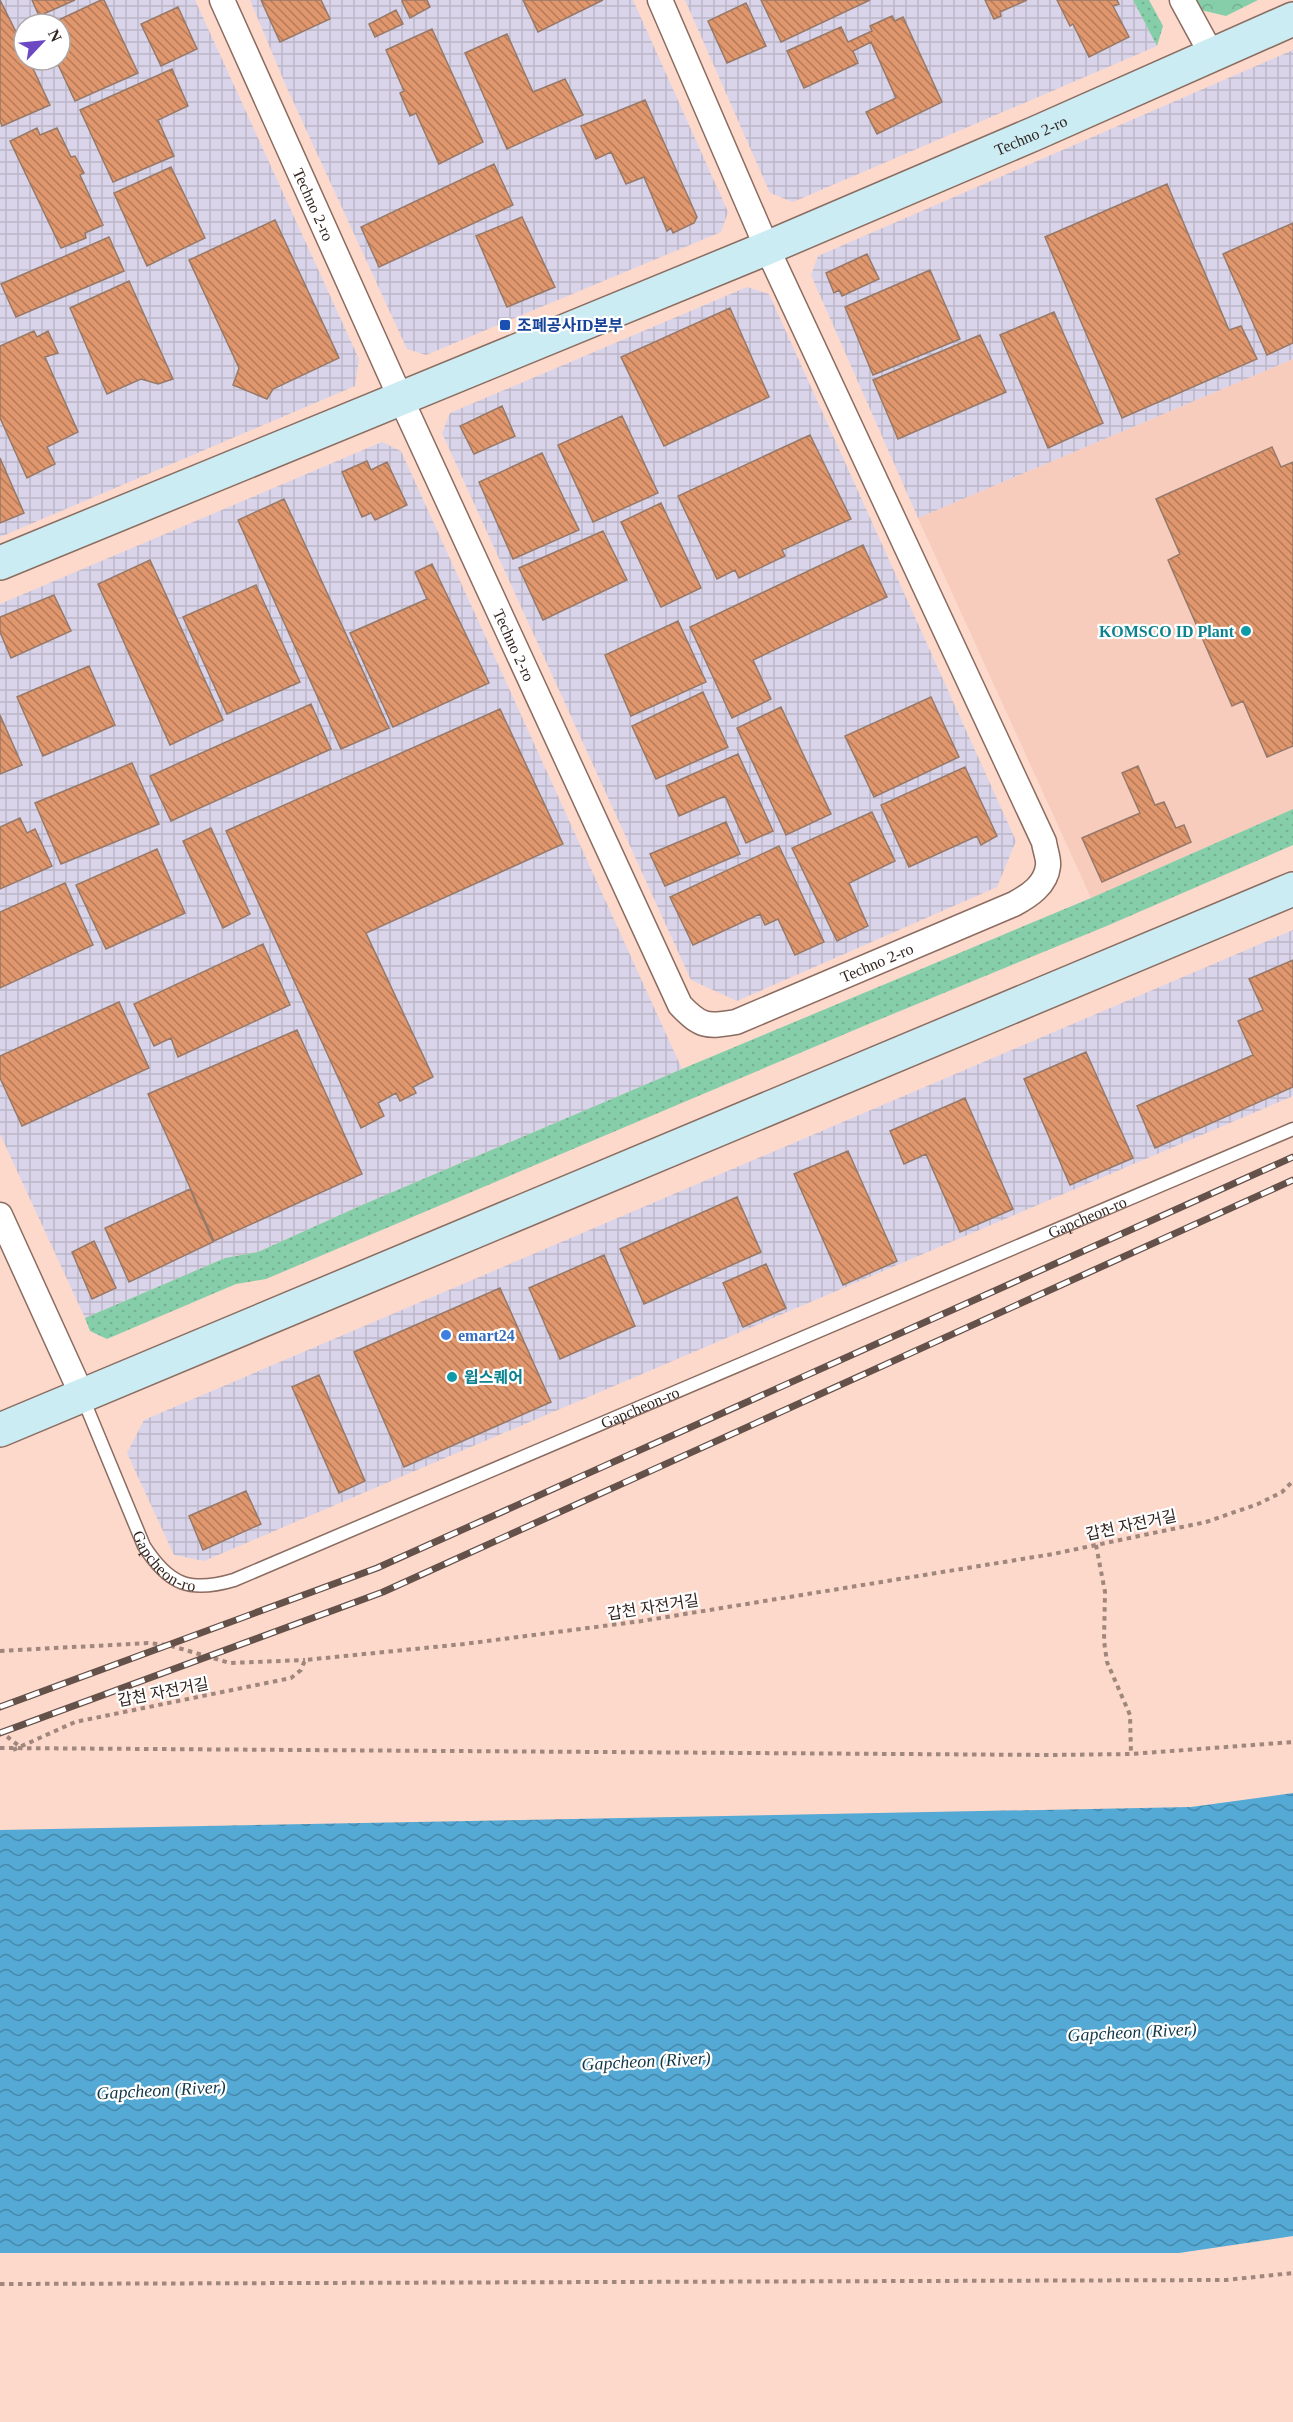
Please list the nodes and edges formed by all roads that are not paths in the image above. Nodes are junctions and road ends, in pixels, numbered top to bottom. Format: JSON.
{"nodes":[{"id":1,"x":222,"y":0,"type":"edge"},
{"id":2,"x":660,"y":0,"type":"edge"},
{"id":3,"x":1182,"y":0,"type":"edge"},
{"id":4,"x":1293,"y":19,"type":"edge"},
{"id":5,"x":1212,"y":55,"type":"junction"},
{"id":6,"x":767,"y":248,"type":"junction"},
{"id":7,"x":401,"y":399,"type":"junction"},
{"id":8,"x":0,"y":563,"type":"edge"},
{"id":9,"x":1293,"y":889,"type":"edge"},
{"id":10,"x":1293,"y":1129,"type":"edge"},
{"id":11,"x":0,"y":1215,"type":"edge"},
{"id":12,"x":82,"y":1395,"type":"junction"},
{"id":13,"x":0,"y":1430,"type":"edge"}],
"edges":[{"from":1,"to":7,"type":"street","name":"Techno 2-ro"},
{"from":2,"to":6,"type":"street","name":"Techno 2-ro"},
{"from":3,"to":5,"type":"street"},
{"from":4,"to":5,"type":"street","name":"Techno 2-ro"},
{"from":5,"to":6,"type":"street","name":"Techno 2-ro"},
{"from":6,"to":7,"type":"street","name":"Techno 2-ro"},
{"from":6,"to":7,"type":"street","name":"Techno 2-ro"},
{"from":7,"to":8,"type":"street","name":"Techno 2-ro"},
{"from":9,"to":12,"type":"street"},
{"from":10,"to":12,"type":"lane","name":"Gapcheon-ro"},
{"from":11,"to":12,"type":"street"},
{"from":12,"to":13,"type":"street"}]}
